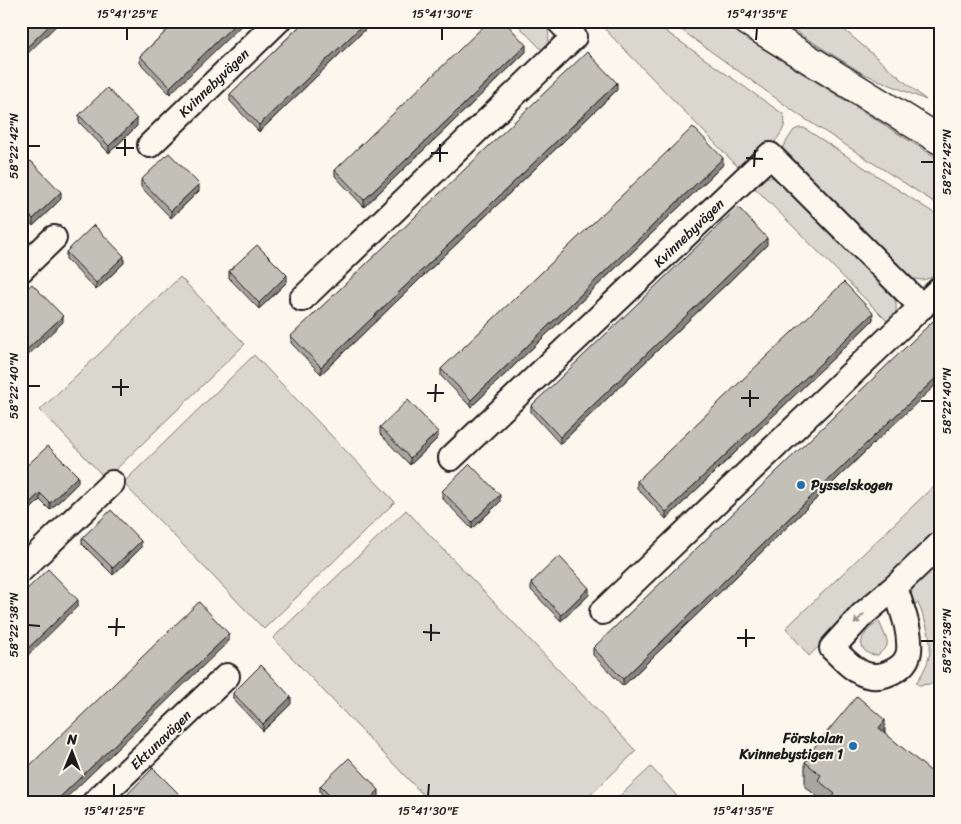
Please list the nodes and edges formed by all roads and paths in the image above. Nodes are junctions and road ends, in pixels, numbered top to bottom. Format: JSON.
{"nodes":[{"id":1,"x":278,"y":21,"type":"edge"},
{"id":2,"x":559,"y":21,"type":"edge"},
{"id":3,"x":747,"y":21,"type":"edge"},
{"id":4,"x":940,"y":140,"type":"edge"},
{"id":5,"x":150,"y":145,"type":"dead end"},
{"id":6,"x":54,"y":238,"type":"dead end"},
{"id":7,"x":21,"y":270,"type":"edge"},
{"id":8,"x":940,"y":289,"type":"edge"},
{"id":9,"x":302,"y":299,"type":"dead end"},
{"id":10,"x":922,"y":307,"type":"junction"},
{"id":11,"x":451,"y":458,"type":"dead end"},
{"id":12,"x":112,"y":483,"type":"dead end"},
{"id":13,"x":940,"y":544,"type":"edge"},
{"id":14,"x":21,"y":570,"type":"edge"},
{"id":15,"x":896,"y":587,"type":"dead end"},
{"id":16,"x":602,"y":612,"type":"dead end"},
{"id":17,"x":227,"y":676,"type":"dead end"},
{"id":18,"x":94,"y":803,"type":"edge"}],
"edges":[{"from":1,"to":5,"type":"street","name":"Kvinnebyvägen"},
{"from":2,"to":9,"type":"street"},
{"from":3,"to":4,"type":"street"},
{"from":6,"to":7,"type":"street"},
{"from":8,"to":10,"type":"street"},
{"from":10,"to":11,"type":"street","name":"Kvinnebyvägen"},
{"from":10,"to":16,"type":"street"},
{"from":12,"to":14,"type":"street"},
{"from":13,"to":15,"type":"street"},
{"from":17,"to":18,"type":"street","name":"Ektunavägen"}]}
